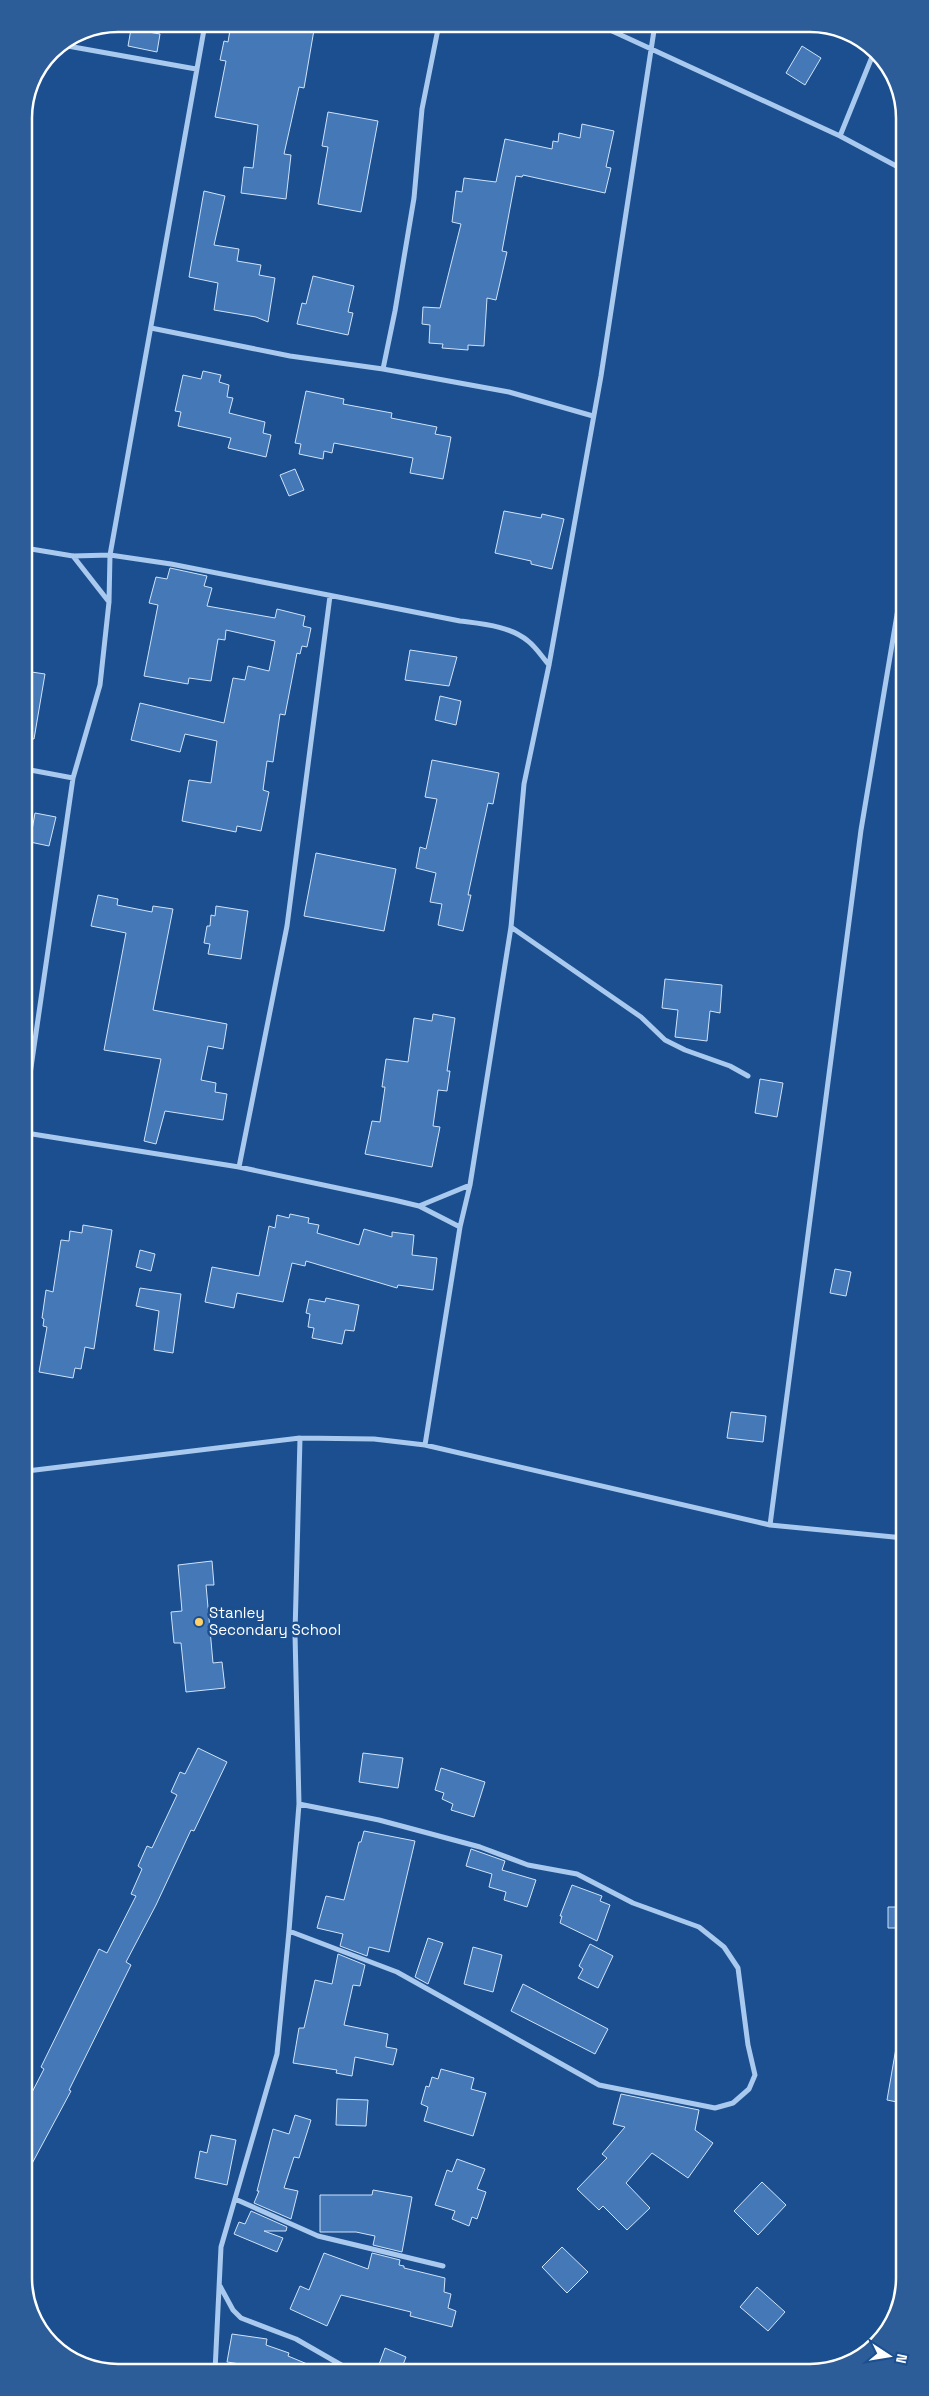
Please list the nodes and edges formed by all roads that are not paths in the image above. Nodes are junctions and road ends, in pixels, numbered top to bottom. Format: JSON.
{"nodes":[{"id":1,"x":203,"y":32,"type":"edge"},
{"id":2,"x":437,"y":32,"type":"edge"},
{"id":3,"x":617,"y":33,"type":"edge"},
{"id":4,"x":653,"y":33,"type":"edge"},
{"id":5,"x":72,"y":47,"type":"edge"},
{"id":6,"x":651,"y":47,"type":"junction"},
{"id":7,"x":871,"y":58,"type":"edge"},
{"id":8,"x":196,"y":69,"type":"junction"},
{"id":9,"x":840,"y":136,"type":"junction"},
{"id":10,"x":896,"y":166,"type":"edge"},
{"id":11,"x":151,"y":328,"type":"junction"},
{"id":12,"x":383,"y":369,"type":"junction"},
{"id":13,"x":593,"y":416,"type":"junction"},
{"id":14,"x":33,"y":549,"type":"edge"},
{"id":15,"x":110,"y":554,"type":"junction"},
{"id":16,"x":73,"y":556,"type":"junction"},
{"id":17,"x":330,"y":596,"type":"junction"},
{"id":18,"x":110,"y":602,"type":"junction"},
{"id":19,"x":896,"y":621,"type":"edge"},
{"id":20,"x":548,"y":665,"type":"junction"},
{"id":21,"x":33,"y":770,"type":"edge"},
{"id":22,"x":73,"y":778,"type":"junction"},
{"id":23,"x":511,"y":926,"type":"junction"},
{"id":24,"x":33,"y":1057,"type":"edge"},
{"id":25,"x":748,"y":1076,"type":"dead end"},
{"id":26,"x":33,"y":1134,"type":"edge"},
{"id":27,"x":239,"y":1167,"type":"junction"},
{"id":28,"x":470,"y":1186,"type":"junction"},
{"id":29,"x":419,"y":1206,"type":"junction"},
{"id":30,"x":460,"y":1227,"type":"junction"},
{"id":31,"x":300,"y":1438,"type":"junction"},
{"id":32,"x":425,"y":1445,"type":"junction"},
{"id":33,"x":32,"y":1470,"type":"edge"},
{"id":34,"x":770,"y":1525,"type":"junction"},
{"id":35,"x":896,"y":1537,"type":"edge"},
{"id":36,"x":299,"y":1804,"type":"junction"},
{"id":37,"x":288,"y":1931,"type":"junction"},
{"id":38,"x":235,"y":2198,"type":"junction"},
{"id":39,"x":444,"y":2266,"type":"dead end"},
{"id":40,"x":220,"y":2285,"type":"junction"},
{"id":41,"x":215,"y":2363,"type":"edge"},
{"id":42,"x":338,"y":2363,"type":"edge"}],
"edges":[{"from":1,"to":8,"type":"street"},
{"from":2,"to":12,"type":"street"},
{"from":3,"to":6,"type":"street"},
{"from":4,"to":6,"type":"street"},
{"from":5,"to":8,"type":"street"},
{"from":6,"to":9,"type":"street"},
{"from":6,"to":13,"type":"street"},
{"from":7,"to":9,"type":"street"},
{"from":8,"to":11,"type":"street"},
{"from":9,"to":10,"type":"street"},
{"from":11,"to":12,"type":"street"},
{"from":11,"to":15,"type":"street"},
{"from":12,"to":13,"type":"street"},
{"from":13,"to":20,"type":"street"},
{"from":14,"to":16,"type":"street"},
{"from":15,"to":16,"type":"street"},
{"from":15,"to":17,"type":"street"},
{"from":15,"to":18,"type":"street"},
{"from":16,"to":18,"type":"street"},
{"from":17,"to":20,"type":"street"},
{"from":17,"to":27,"type":"street"},
{"from":18,"to":22,"type":"street"},
{"from":19,"to":34,"type":"street"},
{"from":20,"to":23,"type":"street"},
{"from":21,"to":22,"type":"street"},
{"from":22,"to":24,"type":"street"},
{"from":23,"to":25,"type":"street"},
{"from":23,"to":28,"type":"street"},
{"from":26,"to":27,"type":"street"},
{"from":27,"to":29,"type":"street"},
{"from":28,"to":29,"type":"street"},
{"from":28,"to":30,"type":"street"},
{"from":29,"to":30,"type":"street"},
{"from":30,"to":32,"type":"street"},
{"from":31,"to":32,"type":"street"},
{"from":31,"to":33,"type":"street"},
{"from":31,"to":36,"type":"street"},
{"from":32,"to":34,"type":"street"},
{"from":34,"to":35,"type":"street"},
{"from":36,"to":37,"type":"street"},
{"from":36,"to":37,"type":"street"},
{"from":37,"to":38,"type":"street"},
{"from":38,"to":39,"type":"street"},
{"from":38,"to":40,"type":"street"},
{"from":40,"to":41,"type":"street"},
{"from":40,"to":42,"type":"street"}]}
